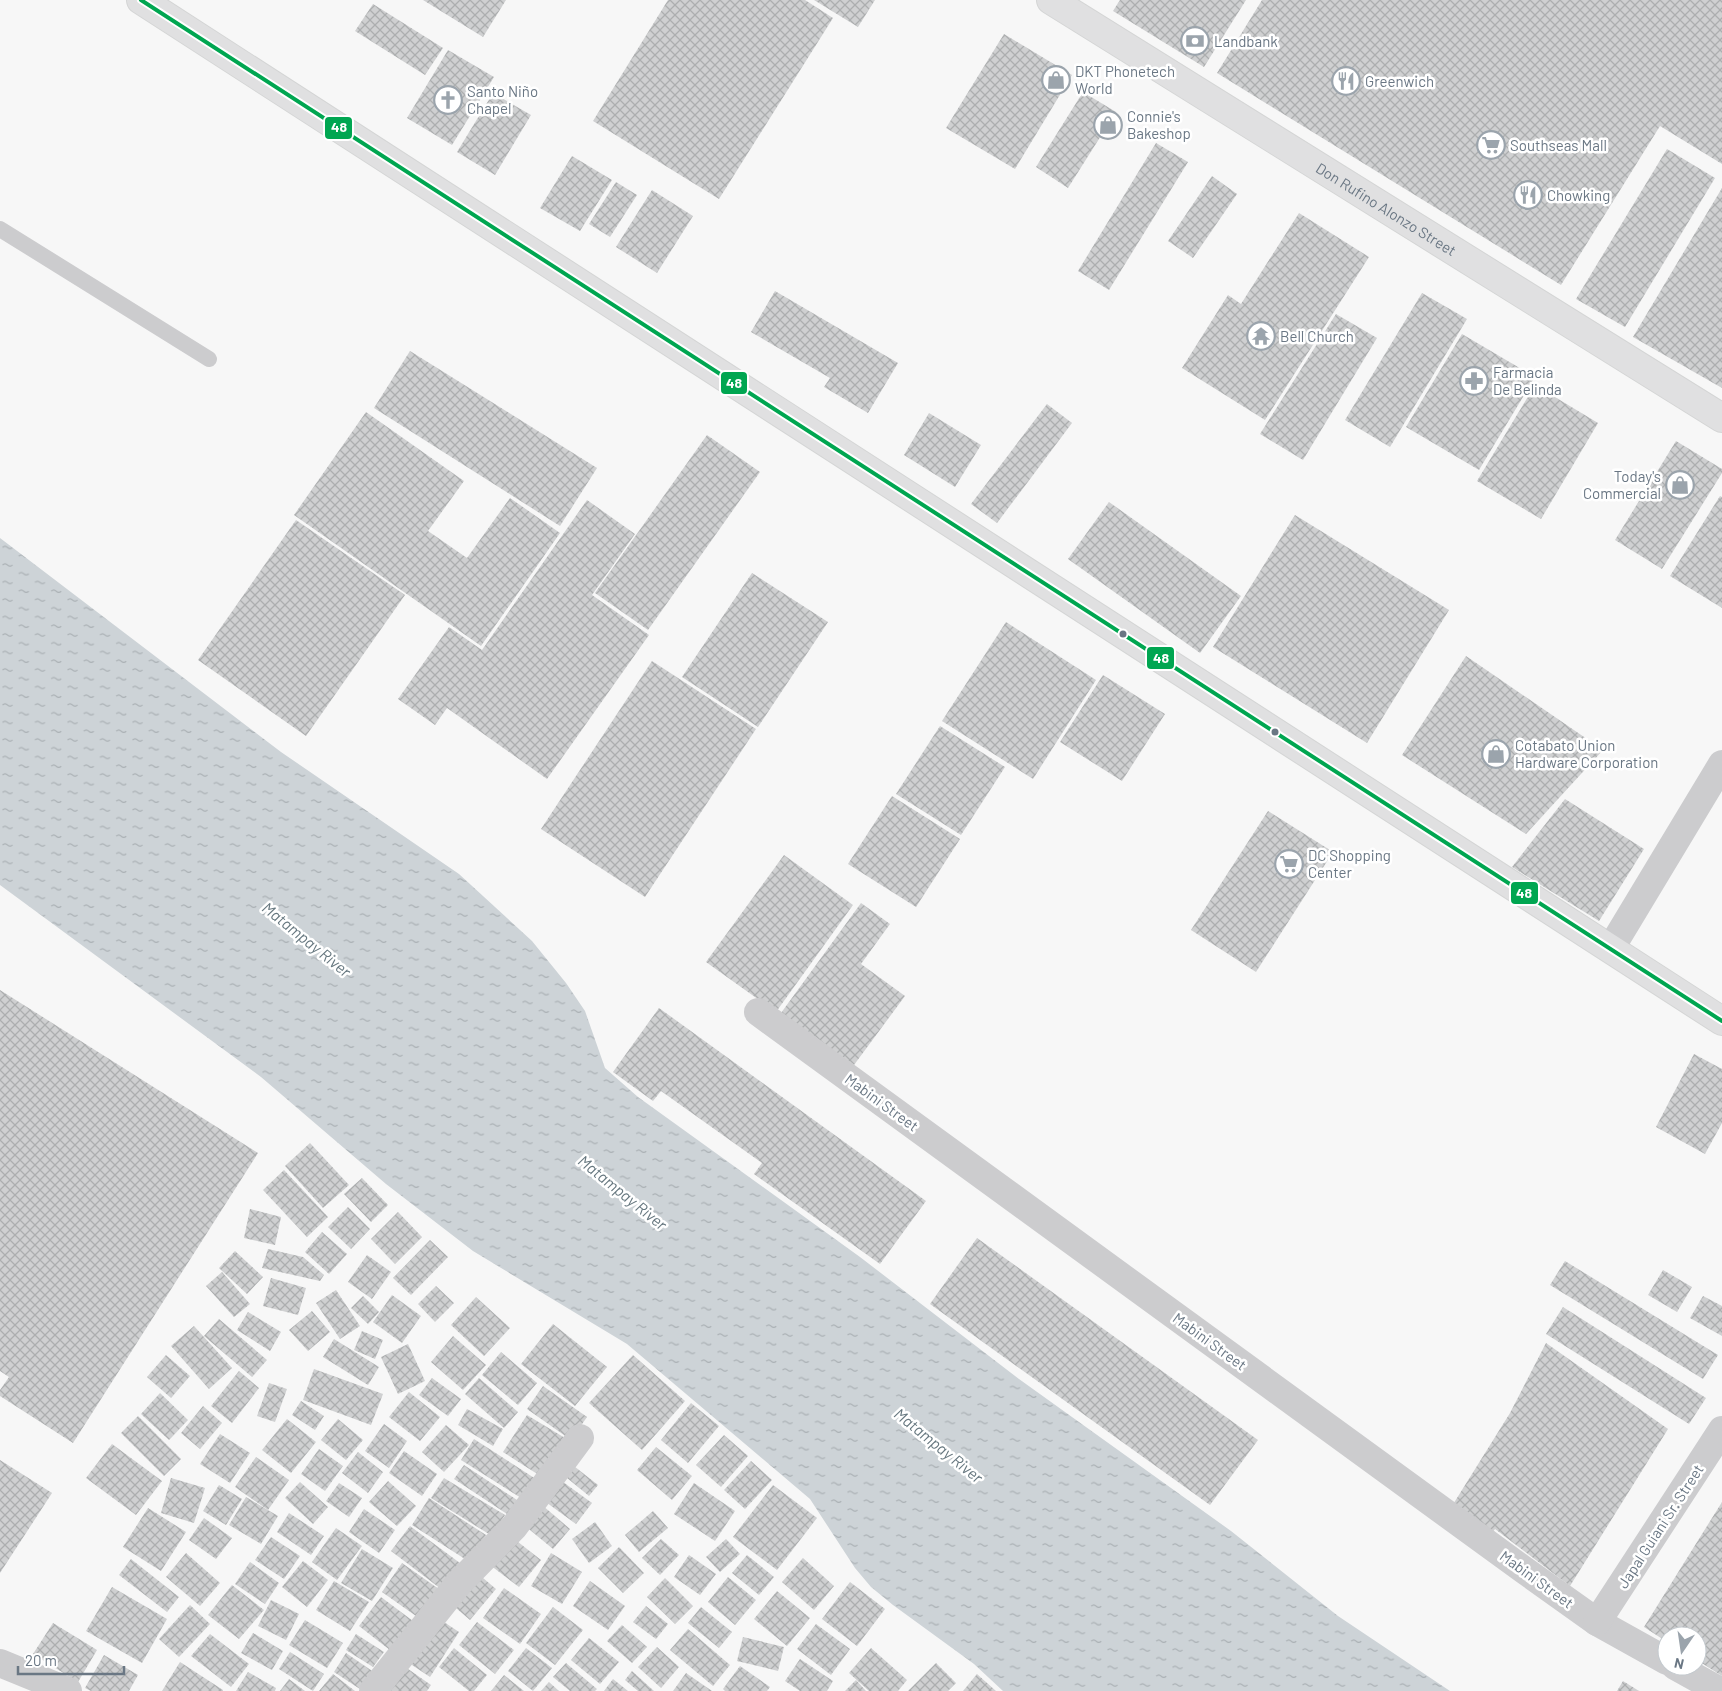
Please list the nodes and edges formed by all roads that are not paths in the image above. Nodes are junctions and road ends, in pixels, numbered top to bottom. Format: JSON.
{"nodes":[{"id":1,"x":141,"y":0,"type":"edge"},
{"id":2,"x":1051,"y":0,"type":"edge"},
{"id":3,"x":0,"y":229,"type":"edge"},
{"id":4,"x":209,"y":359,"type":"dead end"},
{"id":5,"x":1722,"y":418,"type":"edge"},
{"id":6,"x":1722,"y":764,"type":"edge"},
{"id":7,"x":1611,"y":948,"type":"junction"},
{"id":8,"x":758,"y":1012,"type":"dead end"},
{"id":9,"x":1722,"y":1021,"type":"edge"},
{"id":10,"x":1722,"y":1430,"type":"edge"},
{"id":11,"x":580,"y":1438,"type":"dead end"},
{"id":12,"x":1597,"y":1622,"type":"junction"},
{"id":13,"x":1657,"y":1655,"type":"edge"},
{"id":14,"x":0,"y":1663,"type":"edge"},
{"id":15,"x":1694,"y":1676,"type":"edge"},
{"id":16,"x":68,"y":1691,"type":"edge"},
{"id":17,"x":373,"y":1691,"type":"edge"},
{"id":18,"x":1720,"y":1691,"type":"edge"}],
"edges":[{"from":1,"to":7,"type":"main road"},
{"from":2,"to":5,"type":"main road","name":"Don Rufino Alonzo Street"},
{"from":3,"to":4,"type":"lane"},
{"from":6,"to":7,"type":"street"},
{"from":7,"to":9,"type":"main road"},
{"from":8,"to":12,"type":"street","name":"Mabini Street"},
{"from":10,"to":12,"type":"street","name":"Japal Guiani Sr. Street"},
{"from":11,"to":17,"type":"street"},
{"from":12,"to":13,"type":"street","name":"Mabini Street"},
{"from":14,"to":16,"type":"street"},
{"from":15,"to":18,"type":"street"}]}
